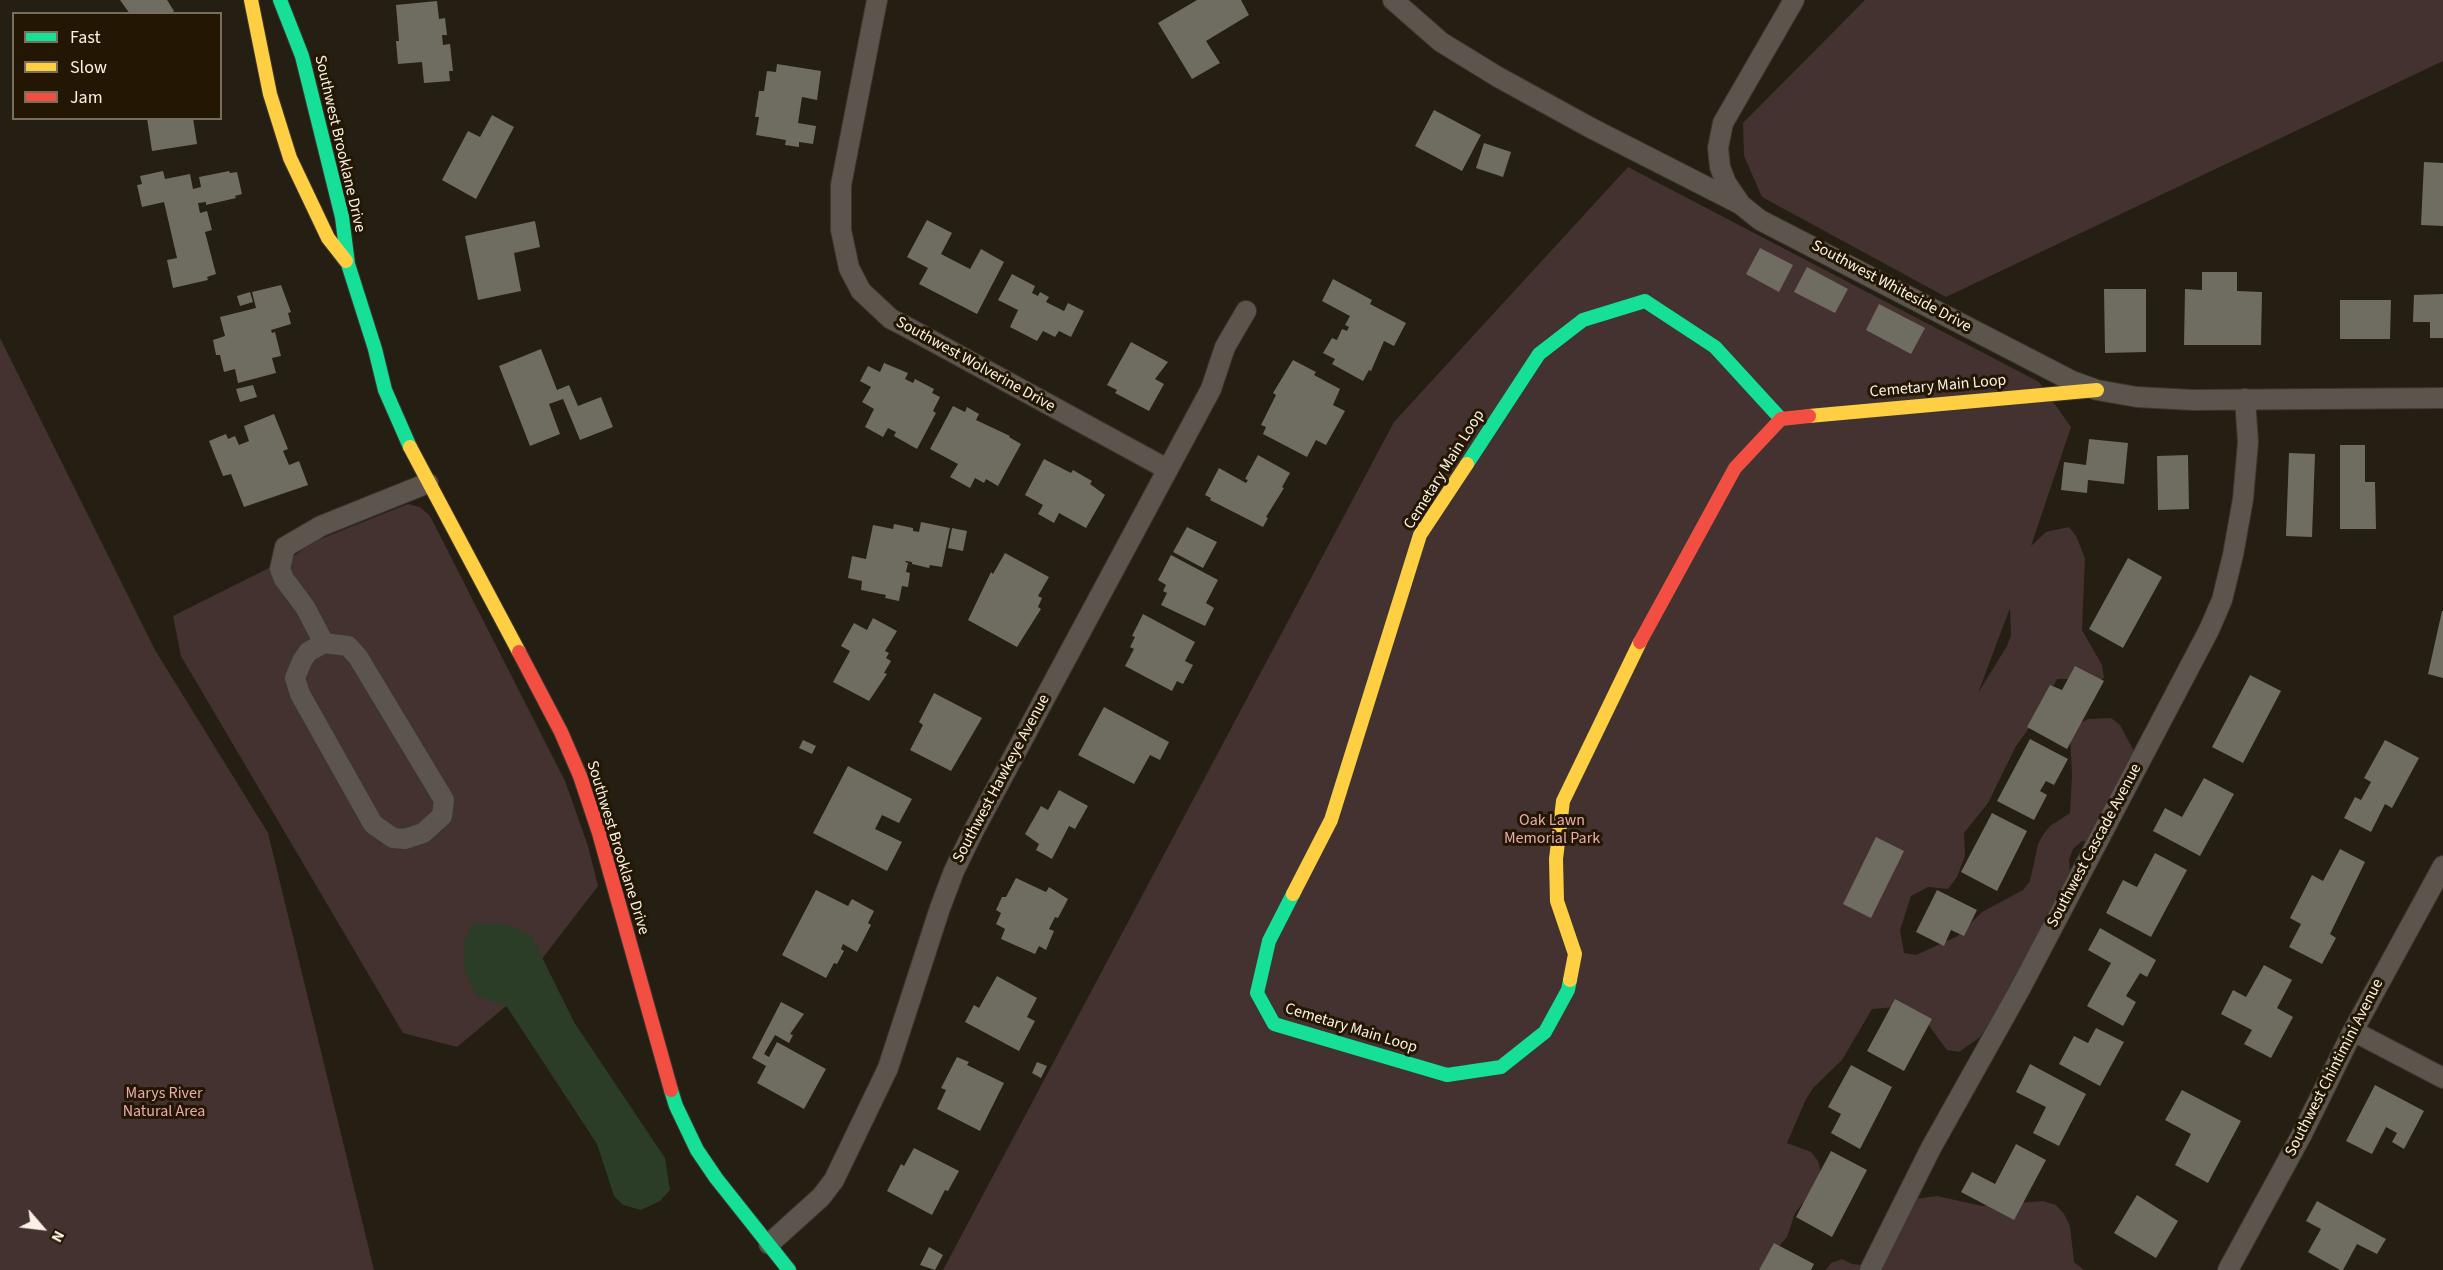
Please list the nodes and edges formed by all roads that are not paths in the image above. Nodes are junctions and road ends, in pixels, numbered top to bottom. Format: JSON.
{"nodes":[{"id":1,"x":251,"y":0,"type":"edge"},
{"id":2,"x":280,"y":0,"type":"edge"},
{"id":3,"x":877,"y":0,"type":"edge"},
{"id":4,"x":1393,"y":0,"type":"edge"},
{"id":5,"x":1794,"y":0,"type":"edge"},
{"id":6,"x":1740,"y":204,"type":"junction"},
{"id":7,"x":348,"y":264,"type":"junction"},
{"id":8,"x":1246,"y":311,"type":"dead end"},
{"id":9,"x":2097,"y":390,"type":"junction"},
{"id":10,"x":2443,"y":398,"type":"edge"},
{"id":11,"x":2245,"y":399,"type":"junction"},
{"id":12,"x":1781,"y":418,"type":"junction"},
{"id":13,"x":1167,"y":469,"type":"junction"},
{"id":14,"x":428,"y":483,"type":"junction"},
{"id":15,"x":324,"y":643,"type":"junction"},
{"id":16,"x":2443,"y":866,"type":"edge"},
{"id":17,"x":2353,"y":1031,"type":"junction"},
{"id":18,"x":2443,"y":1078,"type":"edge"},
{"id":19,"x":769,"y":1244,"type":"junction"},
{"id":20,"x":789,"y":1270,"type":"edge"},
{"id":21,"x":1870,"y":1270,"type":"edge"},
{"id":22,"x":2228,"y":1270,"type":"edge"}],
"edges":[{"from":1,"to":7,"type":"street","name":"Southwest Brooklane Drive"},
{"from":2,"to":7,"type":"street","name":"Southwest Brooklane Drive"},
{"from":3,"to":13,"type":"street","name":"Southwest Wolverine Drive"},
{"from":4,"to":6,"type":"street","name":"Southwest Whiteside Drive"},
{"from":5,"to":6,"type":"street"},
{"from":6,"to":9,"type":"street","name":"Southwest Whiteside Drive"},
{"from":7,"to":14,"type":"street","name":"Southwest Brooklane Drive"},
{"from":8,"to":13,"type":"street","name":"Southwest Hawkeye Avenue"},
{"from":9,"to":11,"type":"street","name":"Southwest Whiteside Drive"},
{"from":9,"to":12,"type":"street","name":"Cemetary Main Loop"},
{"from":10,"to":11,"type":"street","name":"Southwest Whiteside Drive"},
{"from":11,"to":21,"type":"street","name":"Southwest Cascade Avenue"},
{"from":12,"to":12,"type":"street","name":"Cemetary Main Loop"},
{"from":13,"to":19,"type":"street","name":"Southwest Hawkeye Avenue"},
{"from":14,"to":15,"type":"street"},
{"from":14,"to":19,"type":"street","name":"Southwest Brooklane Drive"},
{"from":15,"to":15,"type":"street"},
{"from":16,"to":17,"type":"street","name":"Southwest Chintimini Avenue"},
{"from":17,"to":18,"type":"street"},
{"from":17,"to":22,"type":"street","name":"Southwest Chintimini Avenue"},
{"from":19,"to":20,"type":"street","name":"Southwest Brooklane Drive"}]}
